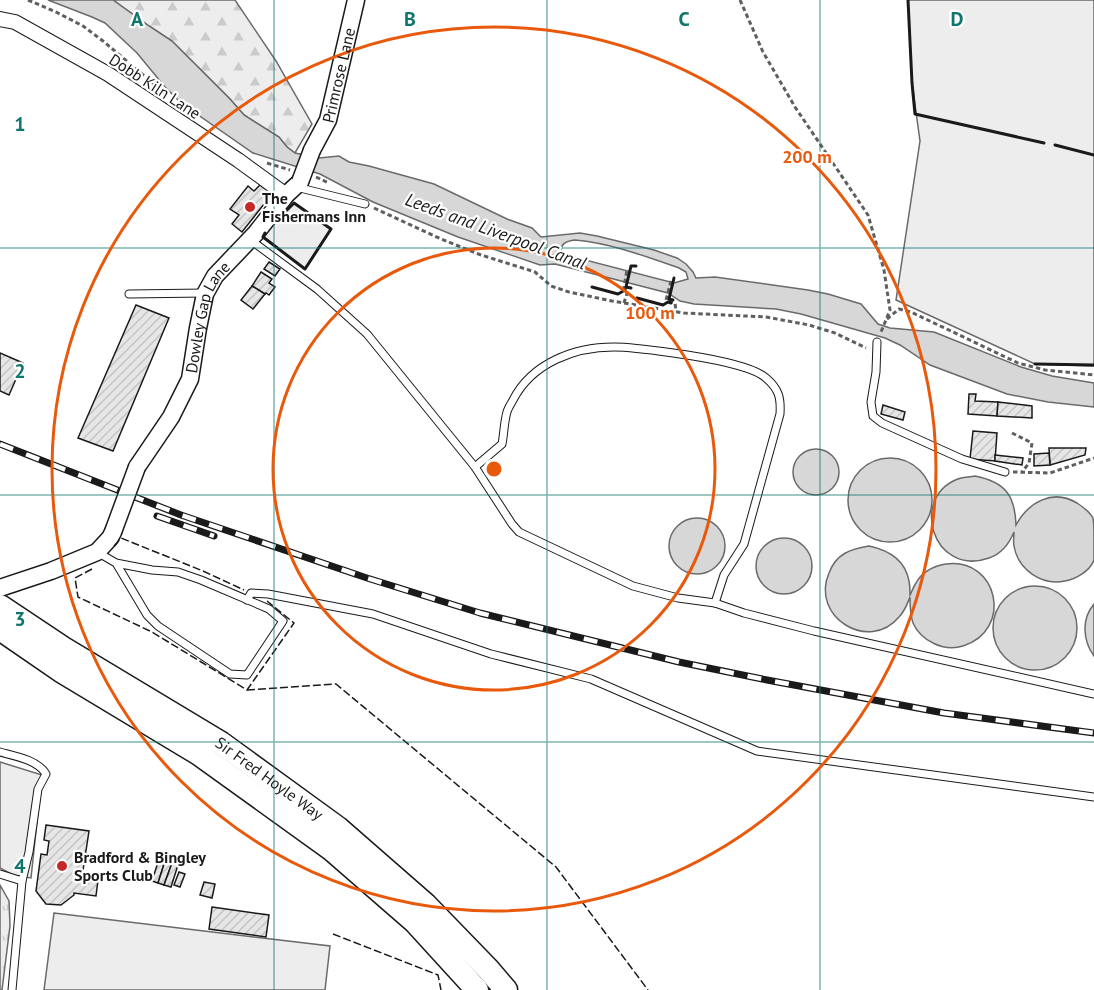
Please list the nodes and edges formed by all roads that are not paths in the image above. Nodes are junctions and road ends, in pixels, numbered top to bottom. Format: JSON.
{"nodes":[{"id":1,"x":356,"y":0,"type":"edge"},
{"id":2,"x":0,"y":19,"type":"edge"},
{"id":3,"x":298,"y":182,"type":"junction"},
{"id":4,"x":365,"y":204,"type":"road end"},
{"id":5,"x":249,"y":239,"type":"junction"},
{"id":6,"x":205,"y":293,"type":"junction"},
{"id":7,"x":129,"y":294,"type":"dead end"},
{"id":8,"x":877,"y":342,"type":"road end"},
{"id":9,"x":475,"y":467,"type":"junction"},
{"id":10,"x":1005,"y":472,"type":"road end"},
{"id":11,"x":97,"y":552,"type":"junction"},
{"id":12,"x":116,"y":563,"type":"junction"},
{"id":13,"x":0,"y":588,"type":"edge"},
{"id":14,"x":247,"y":600,"type":"junction"},
{"id":15,"x":715,"y":603,"type":"junction"},
{"id":16,"x":0,"y":606,"type":"edge"},
{"id":17,"x":0,"y":629,"type":"edge"},
{"id":18,"x":1094,"y":694,"type":"edge"},
{"id":19,"x":0,"y":752,"type":"edge"},
{"id":20,"x":1094,"y":797,"type":"edge"},
{"id":21,"x":0,"y":874,"type":"edge"},
{"id":22,"x":22,"y":881,"type":"junction"},
{"id":23,"x":12,"y":990,"type":"edge"},
{"id":24,"x":477,"y":990,"type":"edge"},
{"id":25,"x":506,"y":990,"type":"edge"}],
"edges":[{"from":1,"to":3,"type":"street","name":"Primrose Lane","bridge":true},
{"from":2,"to":3,"type":"street","name":"Dobb Kiln Lane"},
{"from":3,"to":4,"type":"lane"},
{"from":3,"to":5,"type":"street","name":"Dowley Gap Lane"},
{"from":5,"to":6,"type":"street","name":"Dowley Gap Lane"},
{"from":5,"to":9,"type":"lane"},
{"from":6,"to":7,"type":"lane"},
{"from":6,"to":11,"type":"street","name":"Dowley Gap Lane","bridge":true},
{"from":8,"to":10,"type":"lane"},
{"from":9,"to":15,"type":"lane"},
{"from":9,"to":15,"type":"lane"},
{"from":11,"to":12,"type":"lane"},
{"from":11,"to":13,"type":"street"},
{"from":12,"to":14,"type":"lane"},
{"from":12,"to":14,"type":"lane"},
{"from":14,"to":20,"type":"lane"},
{"from":15,"to":18,"type":"lane"},
{"from":16,"to":25,"type":"highway","name":"Sir Fred Hoyle Way"},
{"from":17,"to":24,"type":"highway","name":"Sir Fred Hoyle Way"},
{"from":19,"to":22,"type":"lane"},
{"from":21,"to":22,"type":"lane"},
{"from":22,"to":23,"type":"lane"}]}
